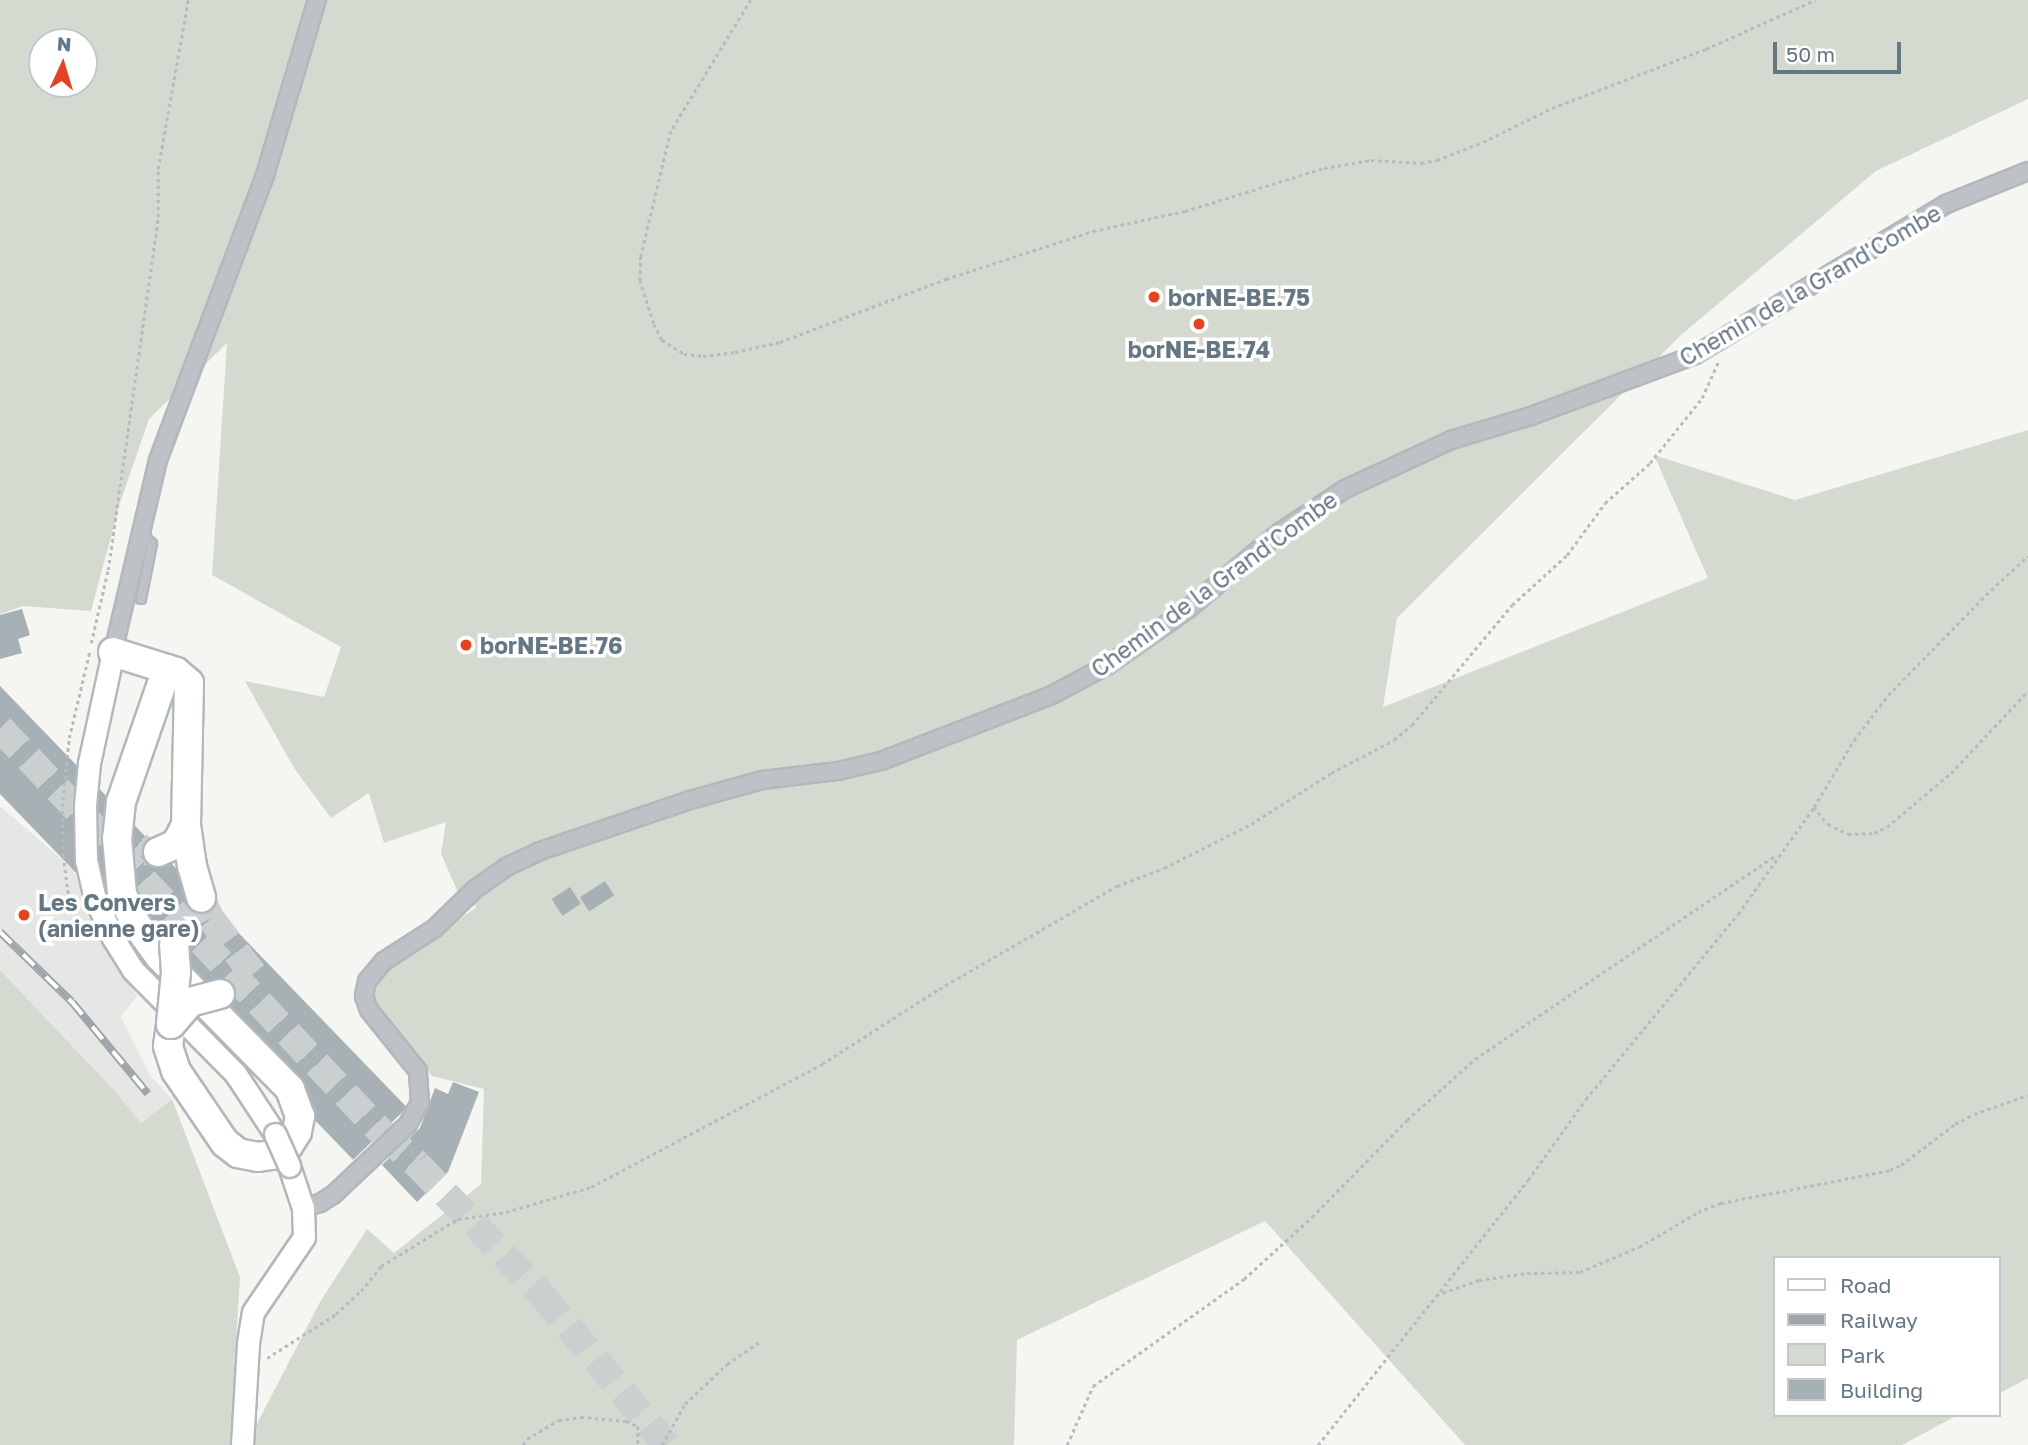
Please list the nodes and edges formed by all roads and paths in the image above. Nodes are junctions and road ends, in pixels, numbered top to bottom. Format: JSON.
{"nodes":[{"id":1,"x":188,"y":0,"type":"edge"},
{"id":2,"x":317,"y":0,"type":"edge"},
{"id":3,"x":751,"y":0,"type":"edge"},
{"id":4,"x":1815,"y":0,"type":"edge"},
{"id":5,"x":2028,"y":171,"type":"edge"},
{"id":6,"x":1724,"y":340,"type":"junction"},
{"id":7,"x":139,"y":531,"type":"junction"},
{"id":8,"x":2028,"y":556,"type":"edge"},
{"id":9,"x":141,"y":599,"type":"dead end"},
{"id":10,"x":113,"y":652,"type":"junction"},
{"id":11,"x":167,"y":669,"type":"junction"},
{"id":12,"x":2028,"y":691,"type":"edge"},
{"id":13,"x":1814,"y":807,"type":"junction"},
{"id":14,"x":186,"y":825,"type":"junction"},
{"id":15,"x":158,"y":852,"type":"dead end"},
{"id":16,"x":1778,"y":855,"type":"junction"},
{"id":17,"x":201,"y":898,"type":"tunnel mouth"},
{"id":18,"x":78,"y":919,"type":"dead end"},
{"id":19,"x":174,"y":945,"type":"dead end"},
{"id":20,"x":220,"y":994,"type":"dead end"},
{"id":21,"x":171,"y":1024,"type":"junction"},
{"id":22,"x":2028,"y":1095,"type":"edge"},
{"id":23,"x":303,"y":1208,"type":"junction"},
{"id":24,"x":1436,"y":1295,"type":"junction"},
{"id":25,"x":760,"y":1342,"type":"dead end"},
{"id":26,"x":247,"y":1362,"type":"junction"},
{"id":27,"x":242,"y":1445,"type":"edge"},
{"id":28,"x":523,"y":1445,"type":"edge"},
{"id":29,"x":638,"y":1445,"type":"edge"},
{"id":30,"x":662,"y":1445,"type":"edge"},
{"id":31,"x":1067,"y":1445,"type":"edge"},
{"id":32,"x":1318,"y":1445,"type":"edge"}],
"edges":[{"from":1,"to":18,"type":"path"},
{"from":2,"to":7,"type":"street"},
{"from":3,"to":4,"type":"path"},
{"from":5,"to":6,"type":"street","name":"Chemin de la Grand'Combe"},
{"from":6,"to":23,"type":"street","name":"Chemin de la Grand'Combe"},
{"from":6,"to":26,"type":"path"},
{"from":7,"to":9,"type":"lane"},
{"from":7,"to":10,"type":"street"},
{"from":8,"to":13,"type":"path"},
{"from":10,"to":11,"type":"highway"},
{"from":10,"to":23,"type":"street","bridge":true},
{"from":11,"to":14,"type":"highway"},
{"from":11,"to":21,"type":"highway"},
{"from":12,"to":13,"type":"path"},
{"from":13,"to":16,"type":"path"},
{"from":14,"to":15,"type":"highway"},
{"from":14,"to":17,"type":"highway"},
{"from":16,"to":24,"type":"path"},
{"from":16,"to":31,"type":"path"},
{"from":19,"to":21,"type":"highway","bridge":true},
{"from":20,"to":21,"type":"highway","bridge":true},
{"from":22,"to":24,"type":"path"},
{"from":23,"to":26,"type":"street"},
{"from":24,"to":32,"type":"path"},
{"from":25,"to":30,"type":"path"},
{"from":26,"to":27,"type":"street"},
{"from":28,"to":29,"type":"path"}]}
